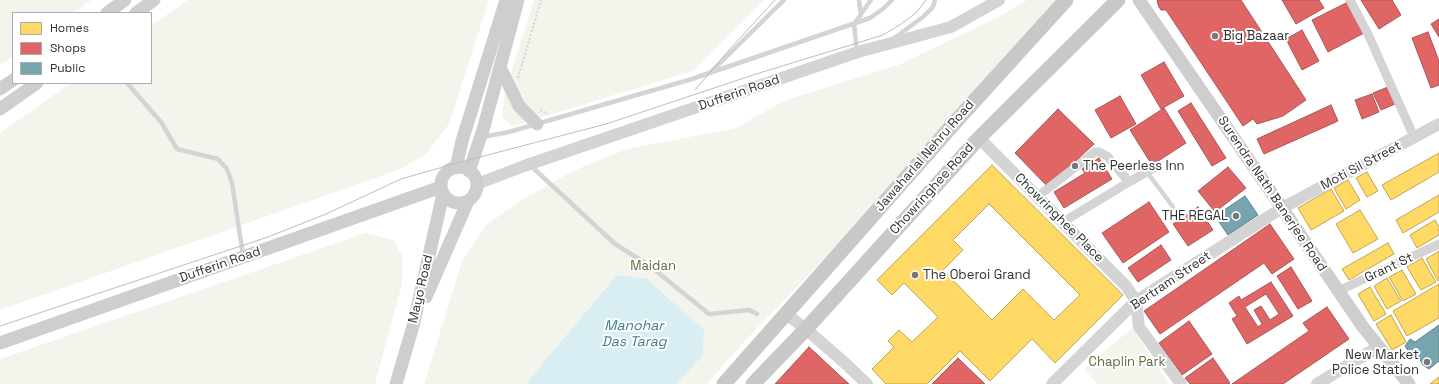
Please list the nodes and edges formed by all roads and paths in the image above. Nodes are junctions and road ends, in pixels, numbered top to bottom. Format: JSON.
{"nodes":[{"id":1,"x":125,"y":0,"type":"edge"},
{"id":2,"x":154,"y":0,"type":"edge"},
{"id":3,"x":506,"y":0,"type":"edge"},
{"id":4,"x":518,"y":0,"type":"edge"},
{"id":5,"x":541,"y":0,"type":"edge"},
{"id":6,"x":784,"y":0,"type":"edge"},
{"id":7,"x":859,"y":0,"type":"edge"},
{"id":8,"x":892,"y":0,"type":"edge"},
{"id":9,"x":935,"y":0,"type":"edge"},
{"id":10,"x":999,"y":0,"type":"edge"},
{"id":11,"x":1066,"y":0,"type":"edge"},
{"id":12,"x":1118,"y":0,"type":"edge"},
{"id":13,"x":1139,"y":0,"type":"edge"},
{"id":14,"x":1350,"y":0,"type":"edge"},
{"id":15,"x":869,"y":1,"type":"edge"},
{"id":16,"x":108,"y":12,"type":"edge"},
{"id":17,"x":137,"y":12,"type":"edge"},
{"id":18,"x":861,"y":14,"type":"junction"},
{"id":19,"x":854,"y":24,"type":"junction"},
{"id":20,"x":886,"y":45,"type":"junction"},
{"id":21,"x":858,"y":52,"type":"junction"},
{"id":22,"x":500,"y":67,"type":"junction"},
{"id":23,"x":711,"y":72,"type":"junction"},
{"id":24,"x":12,"y":81,"type":"edge"},
{"id":25,"x":36,"y":84,"type":"edge"},
{"id":26,"x":128,"y":84,"type":"edge"},
{"id":27,"x":520,"y":84,"type":"dead end"},
{"id":28,"x":0,"y":89,"type":"edge"},
{"id":29,"x":0,"y":109,"type":"edge"},
{"id":30,"x":539,"y":110,"type":"dead end"},
{"id":31,"x":558,"y":118,"type":"junction"},
{"id":32,"x":537,"y":124,"type":"junction"},
{"id":33,"x":1439,"y":124,"type":"edge"},
{"id":34,"x":480,"y":137,"type":"junction"},
{"id":35,"x":1414,"y":137,"type":"junction"},
{"id":36,"x":979,"y":138,"type":"junction"},
{"id":37,"x":529,"y":164,"type":"junction"},
{"id":38,"x":456,"y":168,"type":"junction"},
{"id":39,"x":1151,"y":170,"type":"joint"},
{"id":40,"x":469,"y":171,"type":"junction"},
{"id":41,"x":1129,"y":182,"type":"junction"},
{"id":42,"x":477,"y":184,"type":"junction"},
{"id":43,"x":442,"y":190,"type":"junction"},
{"id":44,"x":1037,"y":197,"type":"junction"},
{"id":45,"x":468,"y":201,"type":"junction"},
{"id":46,"x":1173,"y":208,"type":"dead end"},
{"id":47,"x":1282,"y":208,"type":"junction"},
{"id":48,"x":1063,"y":222,"type":"junction"},
{"id":49,"x":1439,"y":244,"type":"edge"},
{"id":50,"x":244,"y":256,"type":"junction"},
{"id":51,"x":1338,"y":291,"type":"junction"},
{"id":52,"x":1136,"y":301,"type":"junction"},
{"id":53,"x":757,"y":314,"type":"dead end"},
{"id":54,"x":786,"y":314,"type":"junction"},
{"id":55,"x":413,"y":326,"type":"junction"},
{"id":56,"x":806,"y":329,"type":"junction"},
{"id":57,"x":0,"y":343,"type":"edge"},
{"id":58,"x":1378,"y":346,"type":"junction"},
{"id":59,"x":396,"y":384,"type":"edge"},
{"id":60,"x":724,"y":384,"type":"edge"},
{"id":61,"x":753,"y":384,"type":"edge"},
{"id":62,"x":867,"y":384,"type":"edge"},
{"id":63,"x":1052,"y":384,"type":"edge"},
{"id":64,"x":1181,"y":384,"type":"edge"},
{"id":65,"x":1317,"y":384,"type":"edge"},
{"id":66,"x":1409,"y":384,"type":"edge"}],
"edges":[{"from":1,"to":16,"type":"main road"},
{"from":2,"to":17,"type":"main road"},
{"from":3,"to":38,"type":"main road"},
{"from":4,"to":22,"type":"main road"},
{"from":5,"to":27,"type":"path"},
{"from":6,"to":23,"type":"lane"},
{"from":7,"to":18,"type":"lane"},
{"from":8,"to":19,"type":"lane"},
{"from":9,"to":20,"type":"lane"},
{"from":10,"to":20,"type":"street","name":"Dufferin Road"},
{"from":11,"to":54,"type":"main road","name":"Jawaharlal Nehru Road"},
{"from":12,"to":36,"type":"main road","name":"Chowringhee Road"},
{"from":13,"to":47,"type":"main road","name":"Surendra Nath Banerjee Road"},
{"from":14,"to":35,"type":"street"},
{"from":15,"to":18,"type":"lane"},
{"from":18,"to":19,"type":"lane"},
{"from":19,"to":21,"type":"lane"},
{"from":19,"to":23,"type":"lane"},
{"from":20,"to":21,"type":"street","name":"Dufferin Road"},
{"from":21,"to":37,"type":"street","name":"Dufferin Road"},
{"from":22,"to":32,"type":"main road"},
{"from":22,"to":34,"type":"main road"},
{"from":23,"to":31,"type":"lane"},
{"from":24,"to":28,"type":"main road"},
{"from":25,"to":29,"type":"main road"},
{"from":26,"to":50,"type":"lane"},
{"from":30,"to":31,"type":"path"},
{"from":31,"to":32,"type":"lane"},
{"from":32,"to":34,"type":"lane"},
{"from":33,"to":35,"type":"street","name":"Moti Sil Street"},
{"from":34,"to":40,"type":"main road"},
{"from":35,"to":47,"type":"street","name":"Moti Sil Street"},
{"from":36,"to":44,"type":"street","name":"Chowringhee Place"},
{"from":36,"to":56,"type":"main road","name":"Chowringhee Road"},
{"from":37,"to":42,"type":"street","name":"Dufferin Road"},
{"from":37,"to":53,"type":"lane"},
{"from":38,"to":40,"type":"main road"},
{"from":38,"to":43,"type":"main road"},
{"from":39,"to":41,"type":"street"},
{"from":39,"to":46,"type":"lane"},
{"from":40,"to":42,"type":"main road"},
{"from":41,"to":44,"type":"street"},
{"from":41,"to":48,"type":"street"},
{"from":42,"to":45,"type":"main road"},
{"from":43,"to":45,"type":"main road"},
{"from":43,"to":50,"type":"main road","name":"Dufferin Road"},
{"from":43,"to":55,"type":"main road","name":"Mayo Road"},
{"from":44,"to":48,"type":"street","name":"Chowringhee Place"},
{"from":45,"to":55,"type":"main road"},
{"from":47,"to":51,"type":"main road","name":"Surendra Nath Banerjee Road"},
{"from":47,"to":52,"type":"street","name":"Bertram Street"},
{"from":48,"to":52,"type":"street","name":"Chowringhee Place"},
{"from":49,"to":51,"type":"street","name":"Grant St"},
{"from":50,"to":57,"type":"main road","name":"Dufferin Road"},
{"from":51,"to":58,"type":"main road","name":"Surendra Nath Banerjee Road"},
{"from":52,"to":63,"type":"street","name":"Bertram Street"},
{"from":52,"to":64,"type":"street"},
{"from":54,"to":56,"type":"street"},
{"from":54,"to":60,"type":"main road"},
{"from":55,"to":59,"type":"main road","name":"Mayo Road"},
{"from":56,"to":61,"type":"main road","name":"Chowringhee Road"},
{"from":56,"to":62,"type":"street"},
{"from":58,"to":65,"type":"street"},
{"from":58,"to":66,"type":"main road","name":"Surendra Nath Banerjee Road"}]}
